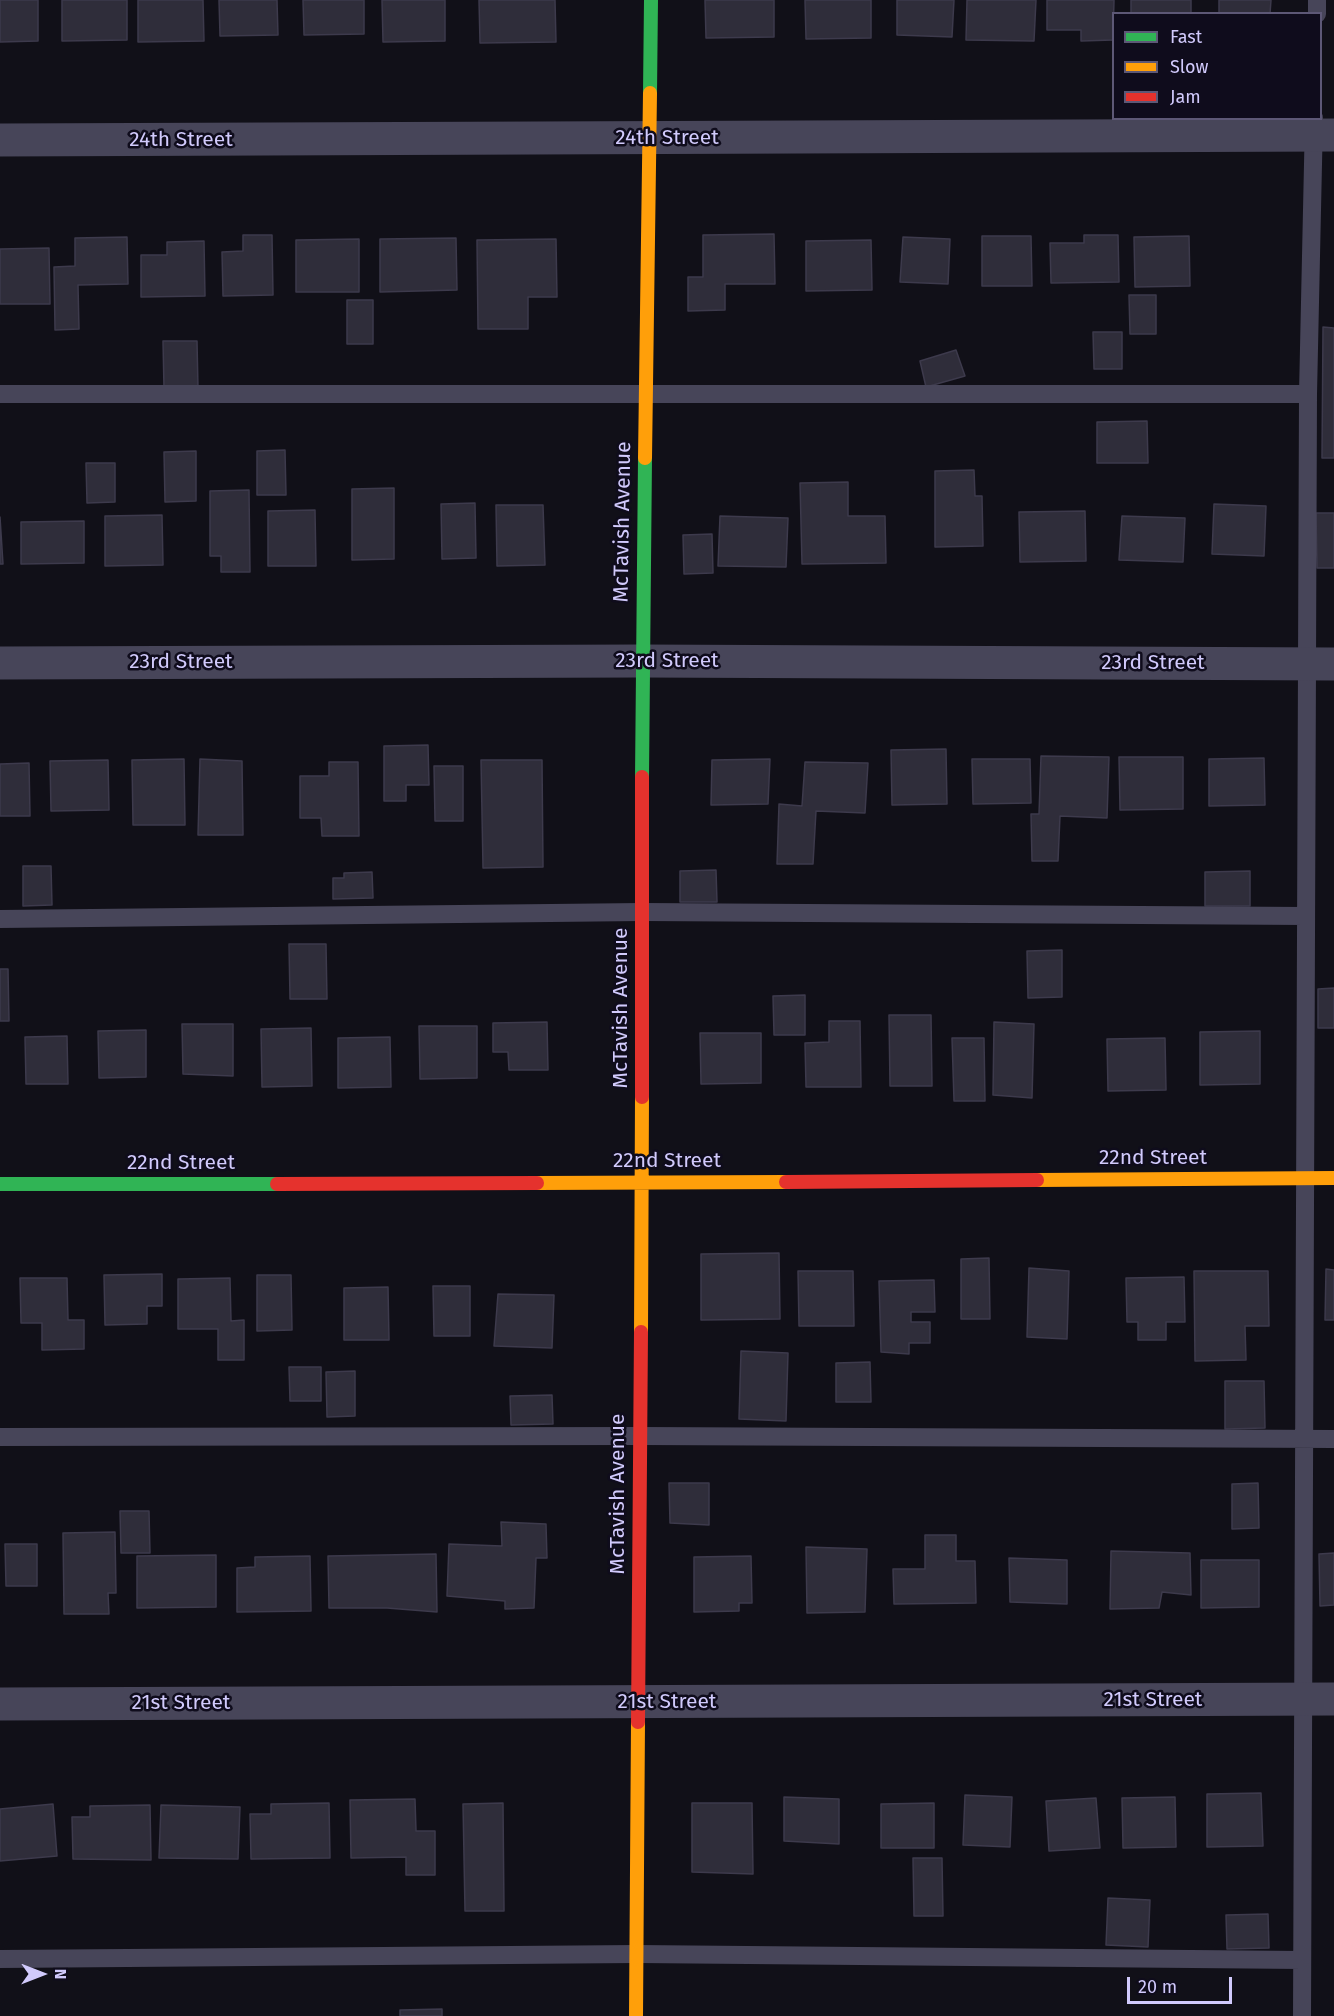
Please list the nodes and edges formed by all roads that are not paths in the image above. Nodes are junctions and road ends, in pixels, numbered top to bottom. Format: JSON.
{"nodes":[{"id":1,"x":651,"y":0,"type":"edge"},
{"id":2,"x":1321,"y":130,"type":"edge"},
{"id":3,"x":650,"y":138,"type":"junction"},
{"id":4,"x":0,"y":140,"type":"edge"},
{"id":5,"x":0,"y":394,"type":"edge"},
{"id":6,"x":1308,"y":394,"type":"junction"},
{"id":7,"x":646,"y":395,"type":"junction"},
{"id":8,"x":642,"y":661,"type":"junction"},
{"id":9,"x":0,"y":663,"type":"edge"},
{"id":10,"x":1320,"y":664,"type":"edge"},
{"id":11,"x":642,"y":912,"type":"junction"},
{"id":12,"x":1306,"y":916,"type":"junction"},
{"id":13,"x":0,"y":919,"type":"edge"},
{"id":14,"x":1305,"y":1178,"type":"junction"},
{"id":15,"x":1334,"y":1178,"type":"edge"},
{"id":16,"x":642,"y":1182,"type":"junction"},
{"id":17,"x":0,"y":1184,"type":"edge"},
{"id":18,"x":640,"y":1436,"type":"junction"},
{"id":19,"x":0,"y":1437,"type":"edge"},
{"id":20,"x":1304,"y":1439,"type":"junction"},
{"id":21,"x":1334,"y":1439,"type":"edge"},
{"id":22,"x":1318,"y":1699,"type":"edge"},
{"id":23,"x":638,"y":1702,"type":"junction"},
{"id":24,"x":0,"y":1704,"type":"edge"},
{"id":25,"x":637,"y":1954,"type":"junction"},
{"id":26,"x":0,"y":1959,"type":"edge"},
{"id":27,"x":1302,"y":1960,"type":"junction"},
{"id":28,"x":636,"y":2016,"type":"edge"},
{"id":29,"x":1302,"y":2016,"type":"edge"}],
"edges":[{"from":1,"to":3,"type":"street","name":"McTavish Avenue"},
{"from":2,"to":3,"type":"street","name":"24th Street"},
{"from":2,"to":6,"type":"lane"},
{"from":3,"to":4,"type":"street","name":"24th Street"},
{"from":3,"to":7,"type":"street","name":"McTavish Avenue"},
{"from":5,"to":7,"type":"lane"},
{"from":6,"to":7,"type":"lane"},
{"from":6,"to":10,"type":"lane"},
{"from":7,"to":8,"type":"street","name":"McTavish Avenue"},
{"from":8,"to":9,"type":"street","name":"23rd Street"},
{"from":8,"to":10,"type":"street","name":"23rd Street"},
{"from":8,"to":11,"type":"street","name":"McTavish Avenue"},
{"from":10,"to":12,"type":"lane"},
{"from":11,"to":12,"type":"lane"},
{"from":11,"to":13,"type":"lane"},
{"from":11,"to":16,"type":"street","name":"McTavish Avenue"},
{"from":12,"to":14,"type":"lane"},
{"from":14,"to":15,"type":"street","name":"22nd Street"},
{"from":14,"to":16,"type":"street","name":"22nd Street"},
{"from":14,"to":20,"type":"lane"},
{"from":16,"to":17,"type":"street","name":"22nd Street"},
{"from":16,"to":18,"type":"street","name":"McTavish Avenue"},
{"from":18,"to":19,"type":"lane"},
{"from":18,"to":20,"type":"lane"},
{"from":18,"to":23,"type":"street","name":"McTavish Avenue"},
{"from":20,"to":21,"type":"lane"},
{"from":20,"to":22,"type":"lane"},
{"from":22,"to":23,"type":"street","name":"21st Street"},
{"from":22,"to":27,"type":"lane"},
{"from":23,"to":24,"type":"street","name":"21st Street"},
{"from":23,"to":25,"type":"street","name":"McTavish Avenue"},
{"from":25,"to":26,"type":"lane"},
{"from":25,"to":27,"type":"lane"},
{"from":25,"to":28,"type":"street","name":"McTavish Avenue"},
{"from":27,"to":29,"type":"lane"}]}
